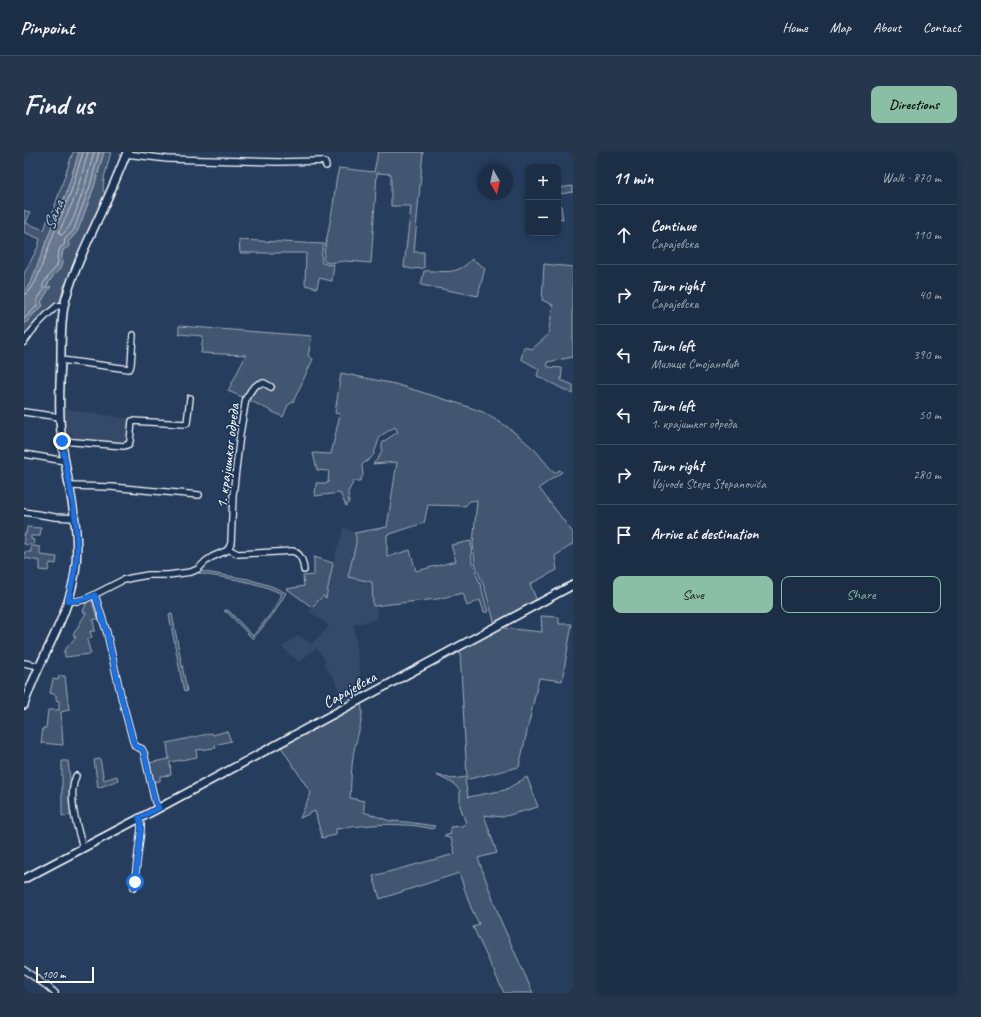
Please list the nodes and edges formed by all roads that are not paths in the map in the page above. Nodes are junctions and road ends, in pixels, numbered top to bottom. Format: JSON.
{"nodes":[{"id":1,"x":127,"y":153,"type":"edge"},
{"id":2,"x":326,"y":166,"type":"dead end"},
{"id":3,"x":64,"y":306,"type":"junction"},
{"id":4,"x":133,"y":335,"type":"dead end"},
{"id":5,"x":24,"y":342,"type":"edge"},
{"id":6,"x":61,"y":360,"type":"junction"},
{"id":7,"x":271,"y":387,"type":"dead end"},
{"id":8,"x":190,"y":398,"type":"dead end"},
{"id":9,"x":24,"y":412,"type":"edge"},
{"id":10,"x":60,"y":417,"type":"junction"},
{"id":11,"x":62,"y":441,"type":"junction"},
{"id":12,"x":24,"y":454,"type":"edge"},
{"id":13,"x":65,"y":461,"type":"junction"},
{"id":14,"x":69,"y":486,"type":"junction"},
{"id":15,"x":199,"y":495,"type":"dead end"},
{"id":16,"x":24,"y":512,"type":"edge"},
{"id":17,"x":74,"y":518,"type":"junction"},
{"id":18,"x":228,"y":549,"type":"junction"},
{"id":19,"x":304,"y":570,"type":"dead end"},
{"id":20,"x":573,"y":585,"type":"edge"},
{"id":21,"x":95,"y":595,"type":"junction"},
{"id":22,"x":68,"y":601,"type":"junction"},
{"id":23,"x":24,"y":663,"type":"edge"},
{"id":24,"x":39,"y":666,"type":"junction"},
{"id":25,"x":26,"y":696,"type":"edge"},
{"id":26,"x":24,"y":705,"type":"edge"},
{"id":27,"x":76,"y":776,"type":"dead end"},
{"id":28,"x":159,"y":808,"type":"junction"},
{"id":29,"x":139,"y":818,"type":"junction"},
{"id":30,"x":83,"y":848,"type":"junction"},
{"id":31,"x":24,"y":879,"type":"edge"},
{"id":32,"x":134,"y":887,"type":"dead end"},
{"id":33,"x":24,"y":970,"type":"edge"},
{"id":34,"x":55,"y":993,"type":"edge"}],
"edges":[{"from":1,"to":2,"type":"street"},
{"from":1,"to":3,"type":"main road"},
{"from":3,"to":5,"type":"street"},
{"from":3,"to":6,"type":"main road"},
{"from":4,"to":6,"type":"street"},
{"from":6,"to":10,"type":"main road"},
{"from":7,"to":18,"type":"street","name":"1. крајишког одреда"},
{"from":8,"to":11,"type":"street"},
{"from":9,"to":10,"type":"street"},
{"from":10,"to":11,"type":"main road"},
{"from":11,"to":13,"type":"main road"},
{"from":12,"to":13,"type":"street"},
{"from":13,"to":14,"type":"main road"},
{"from":14,"to":15,"type":"street"},
{"from":14,"to":17,"type":"main road"},
{"from":16,"to":17,"type":"street"},
{"from":17,"to":22,"type":"main road"},
{"from":18,"to":19,"type":"street"},
{"from":18,"to":21,"type":"street"},
{"from":20,"to":28,"type":"main road","name":"Сарајевска"},
{"from":21,"to":22,"type":"street"},
{"from":21,"to":28,"type":"street"},
{"from":22,"to":24,"type":"main road"},
{"from":23,"to":24,"type":"street"},
{"from":24,"to":25,"type":"main road"},
{"from":25,"to":26,"type":"main road"},
{"from":27,"to":30,"type":"street"},
{"from":28,"to":29,"type":"main road","name":"Сарајевска"},
{"from":29,"to":30,"type":"main road","name":"Сарајевска"},
{"from":29,"to":32,"type":"street"},
{"from":30,"to":31,"type":"main road","name":"Сарајевска"},
{"from":33,"to":34,"type":"street"}]}
